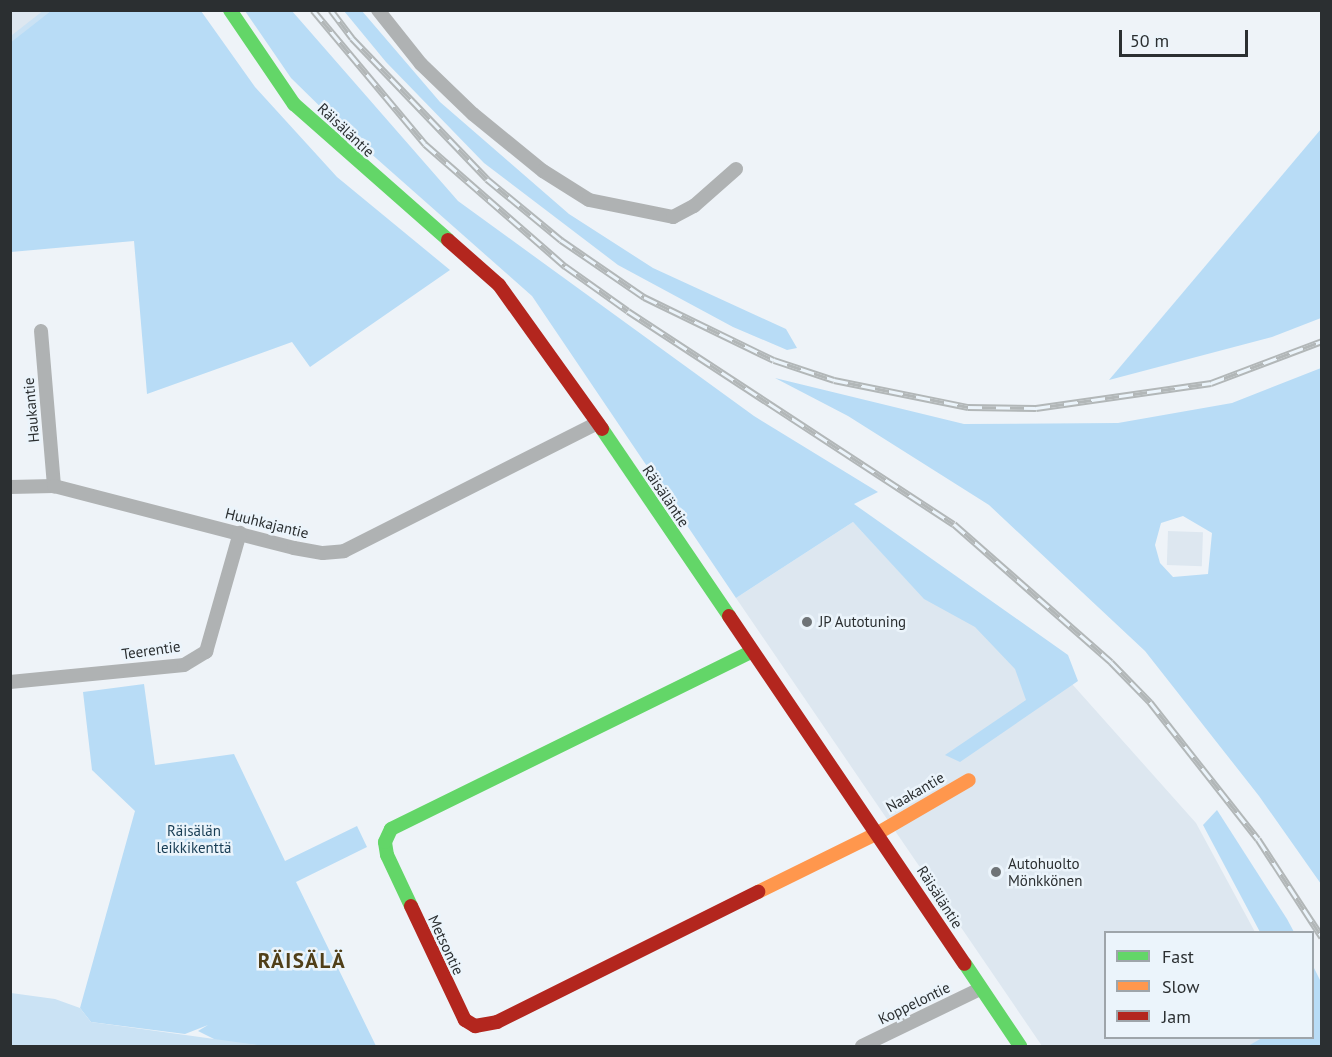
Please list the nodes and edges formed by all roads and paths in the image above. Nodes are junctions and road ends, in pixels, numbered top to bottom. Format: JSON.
{"nodes":[{"id":1,"x":230,"y":10,"type":"edge"},
{"id":2,"x":378,"y":10,"type":"edge"},
{"id":3,"x":736,"y":170,"type":"dead end"},
{"id":4,"x":41,"y":330,"type":"dead end"},
{"id":5,"x":597,"y":423,"type":"junction"},
{"id":6,"x":54,"y":486,"type":"junction"},
{"id":7,"x":10,"y":487,"type":"edge"},
{"id":8,"x":240,"y":533,"type":"junction"},
{"id":9,"x":751,"y":652,"type":"junction"},
{"id":10,"x":10,"y":682,"type":"edge"},
{"id":11,"x":969,"y":780,"type":"dead end"},
{"id":12,"x":878,"y":833,"type":"junction"},
{"id":13,"x":980,"y":989,"type":"junction"},
{"id":14,"x":862,"y":1047,"type":"edge"},
{"id":15,"x":1020,"y":1047,"type":"edge"}],
"edges":[{"from":1,"to":5,"type":"street","name":"Räisäläntie"},
{"from":2,"to":3,"type":"street"},
{"from":4,"to":6,"type":"street","name":"Haukantie"},
{"from":5,"to":8,"type":"street","name":"Huuhkajantie"},
{"from":5,"to":9,"type":"street","name":"Räisäläntie"},
{"from":6,"to":7,"type":"street","name":"Huuhkajantie"},
{"from":6,"to":8,"type":"street","name":"Huuhkajantie"},
{"from":8,"to":10,"type":"street","name":"Teerentie"},
{"from":9,"to":12,"type":"street","name":"Räisäläntie"},
{"from":9,"to":12,"type":"street","name":"Metsontie"},
{"from":11,"to":12,"type":"street","name":"Naakantie"},
{"from":12,"to":13,"type":"street","name":"Räisäläntie"},
{"from":13,"to":14,"type":"street","name":"Koppelontie"},
{"from":13,"to":15,"type":"street","name":"Räisäläntie"}]}
